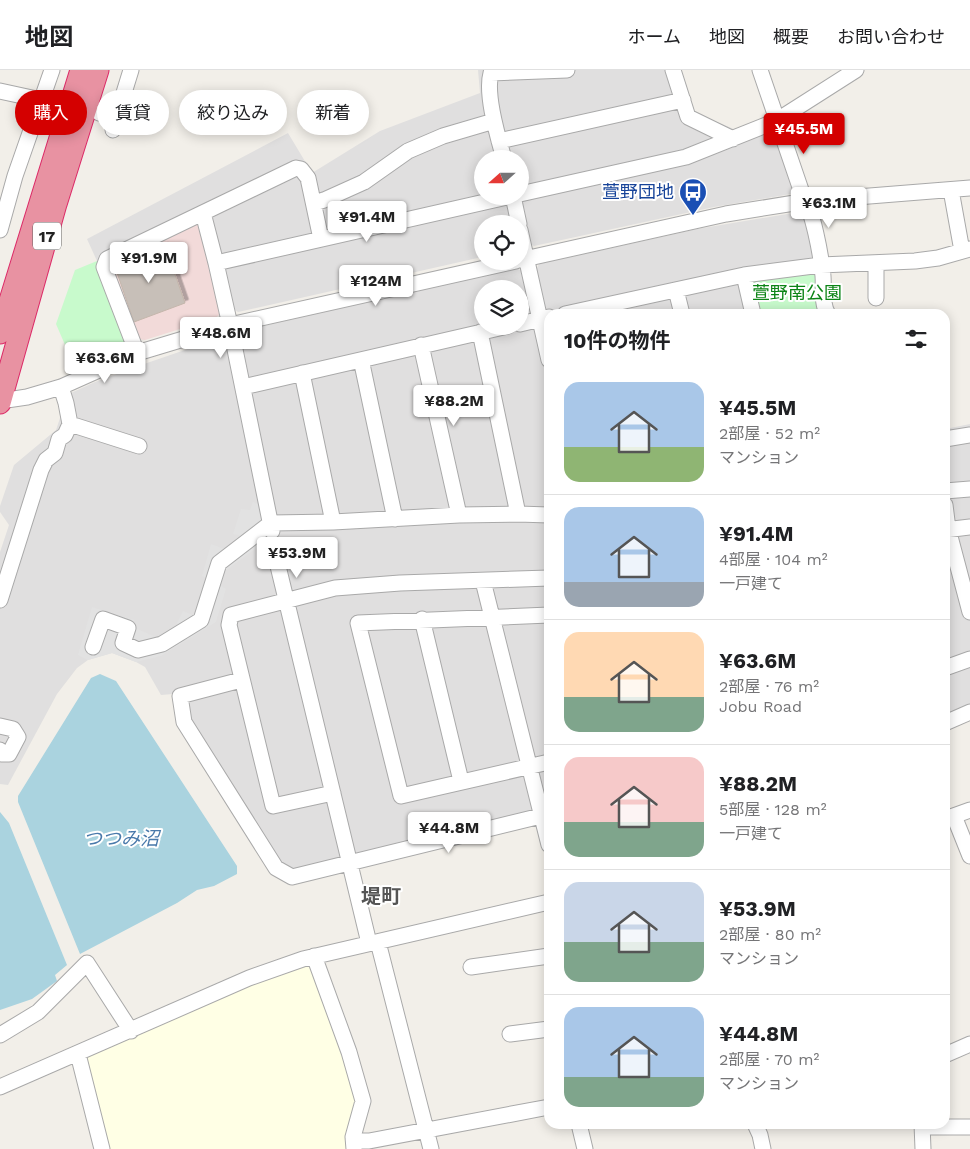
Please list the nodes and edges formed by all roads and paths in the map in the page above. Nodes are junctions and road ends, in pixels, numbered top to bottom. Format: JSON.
{"nodes":[{"id":1,"x":52,"y":70,"type":"edge"},
{"id":2,"x":81,"y":70,"type":"edge"},
{"id":3,"x":98,"y":70,"type":"edge"},
{"id":4,"x":131,"y":70,"type":"edge"},
{"id":5,"x":567,"y":70,"type":"edge"},
{"id":6,"x":673,"y":70,"type":"edge"},
{"id":7,"x":760,"y":70,"type":"edge"},
{"id":8,"x":856,"y":70,"type":"edge"},
{"id":9,"x":0,"y":90,"type":"edge"},
{"id":10,"x":49,"y":90,"type":"edge"},
{"id":11,"x":125,"y":90,"type":"edge"},
{"id":12,"x":15,"y":93,"type":"edge"},
{"id":13,"x":683,"y":100,"type":"junction"},
{"id":14,"x":494,"y":121,"type":"junction"},
{"id":15,"x":776,"y":121,"type":"junction"},
{"id":16,"x":34,"y":135,"type":"edge"},
{"id":17,"x":733,"y":139,"type":"junction"},
{"id":18,"x":499,"y":141,"type":"junction"},
{"id":19,"x":502,"y":150,"type":"edge"},
{"id":20,"x":970,"y":188,"type":"edge"},
{"id":21,"x":951,"y":190,"type":"junction"},
{"id":22,"x":529,"y":192,"type":"edge"},
{"id":23,"x":807,"y":201,"type":"junction"},
{"id":24,"x":314,"y":203,"type":"junction"},
{"id":25,"x":474,"y":204,"type":"edge"},
{"id":26,"x":203,"y":213,"type":"junction"},
{"id":27,"x":0,"y":230,"type":"edge"},
{"id":28,"x":321,"y":238,"type":"junction"},
{"id":29,"x":966,"y":250,"type":"edge"},
{"id":30,"x":529,"y":258,"type":"edge"},
{"id":31,"x":216,"y":263,"type":"junction"},
{"id":32,"x":876,"y":264,"type":"junction"},
{"id":33,"x":821,"y":265,"type":"junction"},
{"id":34,"x":476,"y":270,"type":"edge"},
{"id":35,"x":525,"y":270,"type":"edge"},
{"id":36,"x":744,"y":274,"type":"junction"},
{"id":37,"x":676,"y":290,"type":"junction"},
{"id":38,"x":876,"y":298,"type":"dead end"},
{"id":39,"x":608,"y":309,"type":"edge"},
{"id":40,"x":681,"y":309,"type":"edge"},
{"id":41,"x":752,"y":309,"type":"edge"},
{"id":42,"x":826,"y":309,"type":"edge"},
{"id":43,"x":544,"y":318,"type":"edge"},
{"id":44,"x":529,"y":322,"type":"edge"},
{"id":45,"x":230,"y":325,"type":"junction"},
{"id":46,"x":0,"y":333,"type":"edge"},
{"id":47,"x":474,"y":333,"type":"edge"},
{"id":48,"x":481,"y":335,"type":"edge"},
{"id":49,"x":421,"y":345,"type":"junction"},
{"id":50,"x":137,"y":353,"type":"junction"},
{"id":51,"x":362,"y":364,"type":"dead end"},
{"id":52,"x":302,"y":374,"type":"junction"},
{"id":53,"x":61,"y":387,"type":"junction"},
{"id":54,"x":243,"y":387,"type":"junction"},
{"id":55,"x":0,"y":402,"type":"edge"},
{"id":56,"x":70,"y":424,"type":"junction"},
{"id":57,"x":970,"y":435,"type":"edge"},
{"id":58,"x":950,"y":438,"type":"edge"},
{"id":59,"x":139,"y":446,"type":"dead end"},
{"id":60,"x":970,"y":489,"type":"edge"},
{"id":61,"x":950,"y":491,"type":"edge"},
{"id":62,"x":518,"y":514,"type":"junction"},
{"id":63,"x":459,"y":515,"type":"junction"},
{"id":64,"x":544,"y":515,"type":"edge"},
{"id":65,"x":395,"y":519,"type":"junction"},
{"id":66,"x":333,"y":522,"type":"junction"},
{"id":67,"x":970,"y":526,"type":"edge"},
{"id":68,"x":272,"y":527,"type":"junction"},
{"id":69,"x":950,"y":529,"type":"edge"},
{"id":70,"x":950,"y":538,"type":"edge"},
{"id":71,"x":278,"y":566,"type":"dead end"},
{"id":72,"x":544,"y":578,"type":"edge"},
{"id":73,"x":483,"y":581,"type":"junction"},
{"id":74,"x":967,"y":583,"type":"edge"},
{"id":75,"x":287,"y":599,"type":"junction"},
{"id":76,"x":0,"y":600,"type":"edge"},
{"id":77,"x":970,"y":612,"type":"edge"},
{"id":78,"x":544,"y":615,"type":"edge"},
{"id":79,"x":492,"y":617,"type":"junction"},
{"id":80,"x":422,"y":619,"type":"junction"},
{"id":81,"x":93,"y":647,"type":"dead end"},
{"id":82,"x":970,"y":659,"type":"edge"},
{"id":83,"x":950,"y":666,"type":"edge"},
{"id":84,"x":241,"y":680,"type":"junction"},
{"id":85,"x":970,"y":712,"type":"edge"},
{"id":86,"x":950,"y":720,"type":"edge"},
{"id":87,"x":0,"y":726,"type":"edge"},
{"id":88,"x":0,"y":750,"type":"edge"},
{"id":89,"x":544,"y":763,"type":"edge"},
{"id":90,"x":530,"y":766,"type":"junction"},
{"id":91,"x":461,"y":781,"type":"junction"},
{"id":92,"x":333,"y":793,"type":"junction"},
{"id":93,"x":970,"y":810,"type":"edge"},
{"id":94,"x":544,"y":811,"type":"edge"},
{"id":95,"x":544,"y":814,"type":"edge"},
{"id":96,"x":950,"y":817,"type":"edge"},
{"id":97,"x":970,"y":856,"type":"edge"},
{"id":98,"x":350,"y":863,"type":"junction"},
{"id":99,"x":544,"y":903,"type":"edge"},
{"id":100,"x":374,"y":943,"type":"junction"},
{"id":101,"x":314,"y":956,"type":"junction"},
{"id":102,"x":544,"y":957,"type":"edge"},
{"id":103,"x":471,"y":967,"type":"dead end"},
{"id":104,"x":544,"y":1030,"type":"edge"},
{"id":105,"x":131,"y":1031,"type":"junction"},
{"id":106,"x":510,"y":1034,"type":"dead end"},
{"id":107,"x":0,"y":1035,"type":"edge"},
{"id":108,"x":970,"y":1044,"type":"edge"},
{"id":109,"x":950,"y":1053,"type":"edge"},
{"id":110,"x":78,"y":1054,"type":"junction"},
{"id":111,"x":0,"y":1087,"type":"edge"},
{"id":112,"x":544,"y":1108,"type":"edge"},
{"id":113,"x":950,"y":1127,"type":"edge"},
{"id":114,"x":970,"y":1127,"type":"edge"},
{"id":115,"x":580,"y":1129,"type":"edge"},
{"id":116,"x":757,"y":1129,"type":"edge"},
{"id":117,"x":922,"y":1129,"type":"edge"},
{"id":118,"x":427,"y":1131,"type":"junction"},
{"id":119,"x":354,"y":1143,"type":"edge"},
{"id":120,"x":102,"y":1149,"type":"edge"},
{"id":121,"x":431,"y":1149,"type":"edge"},
{"id":122,"x":585,"y":1149,"type":"edge"},
{"id":123,"x":763,"y":1149,"type":"edge"},
{"id":124,"x":923,"y":1149,"type":"edge"}],
"edges":[{"from":1,"to":10,"type":"street"},
{"from":2,"to":46,"type":"highway","number":"17"},
{"from":3,"to":55,"type":"highway","number":"17"},
{"from":4,"to":11,"type":"street"},
{"from":5,"to":14,"type":"street"},
{"from":6,"to":13,"type":"street"},
{"from":7,"to":15,"type":"street"},
{"from":8,"to":15,"type":"street"},
{"from":9,"to":12,"type":"street"},
{"from":13,"to":17,"type":"street"},
{"from":13,"to":18,"type":"street"},
{"from":14,"to":18,"type":"street"},
{"from":14,"to":24,"type":"street"},
{"from":15,"to":17,"type":"street"},
{"from":15,"to":23,"type":"street"},
{"from":16,"to":27,"type":"street"},
{"from":17,"to":22,"type":"street"},
{"from":18,"to":19,"type":"street"},
{"from":20,"to":21,"type":"street"},
{"from":21,"to":23,"type":"street"},
{"from":21,"to":29,"type":"street"},
{"from":23,"to":30,"type":"street"},
{"from":23,"to":33,"type":"street"},
{"from":24,"to":26,"type":"street"},
{"from":24,"to":28,"type":"street"},
{"from":25,"to":28,"type":"street"},
{"from":26,"to":31,"type":"street"},
{"from":26,"to":50,"type":"street"},
{"from":28,"to":31,"type":"street"},
{"from":29,"to":32,"type":"street"},
{"from":31,"to":45,"type":"street"},
{"from":32,"to":33,"type":"street"},
{"from":32,"to":38,"type":"street"},
{"from":33,"to":36,"type":"street"},
{"from":33,"to":42,"type":"street"},
{"from":34,"to":45,"type":"street"},
{"from":35,"to":43,"type":"street"},
{"from":36,"to":37,"type":"street"},
{"from":36,"to":41,"type":"street"},
{"from":37,"to":39,"type":"street"},
{"from":37,"to":40,"type":"street"},
{"from":43,"to":44,"type":"street"},
{"from":45,"to":50,"type":"street"},
{"from":45,"to":54,"type":"street"},
{"from":47,"to":49,"type":"street"},
{"from":48,"to":62,"type":"street"},
{"from":49,"to":52,"type":"street"},
{"from":49,"to":63,"type":"street"},
{"from":50,"to":53,"type":"street"},
{"from":51,"to":65,"type":"street"},
{"from":52,"to":54,"type":"street"},
{"from":52,"to":66,"type":"street"},
{"from":53,"to":55,"type":"street"},
{"from":53,"to":56,"type":"street"},
{"from":54,"to":68,"type":"street"},
{"from":56,"to":59,"type":"street"},
{"from":56,"to":76,"type":"street"},
{"from":57,"to":58,"type":"street"},
{"from":60,"to":61,"type":"street"},
{"from":62,"to":63,"type":"street"},
{"from":62,"to":64,"type":"street"},
{"from":63,"to":65,"type":"street"},
{"from":65,"to":66,"type":"street"},
{"from":66,"to":68,"type":"street"},
{"from":67,"to":69,"type":"street"},
{"from":68,"to":81,"type":"street"},
{"from":70,"to":74,"type":"street"},
{"from":71,"to":75,"type":"street"},
{"from":72,"to":73,"type":"street"},
{"from":73,"to":75,"type":"street"},
{"from":73,"to":79,"type":"street"},
{"from":74,"to":77,"type":"street"},
{"from":75,"to":84,"type":"street"},
{"from":75,"to":92,"type":"street"},
{"from":78,"to":79,"type":"street"},
{"from":79,"to":80,"type":"street"},
{"from":79,"to":90,"type":"street"},
{"from":80,"to":91,"type":"street"},
{"from":80,"to":91,"type":"street"},
{"from":82,"to":83,"type":"street"},
{"from":84,"to":92,"type":"street"},
{"from":84,"to":98,"type":"street"},
{"from":85,"to":86,"type":"street"},
{"from":87,"to":88,"type":"street"},
{"from":89,"to":90,"type":"street"},
{"from":90,"to":91,"type":"street"},
{"from":90,"to":94,"type":"street"},
{"from":92,"to":98,"type":"street"},
{"from":93,"to":96,"type":"street"},
{"from":95,"to":98,"type":"street"},
{"from":96,"to":97,"type":"street"},
{"from":98,"to":100,"type":"street"},
{"from":99,"to":100,"type":"street"},
{"from":100,"to":101,"type":"street"},
{"from":100,"to":118,"type":"street"},
{"from":101,"to":105,"type":"street"},
{"from":101,"to":119,"type":"street"},
{"from":102,"to":103,"type":"street"},
{"from":104,"to":106,"type":"street"},
{"from":105,"to":107,"type":"street"},
{"from":105,"to":110,"type":"street"},
{"from":108,"to":109,"type":"street"},
{"from":110,"to":111,"type":"street"},
{"from":110,"to":120,"type":"street"},
{"from":112,"to":118,"type":"street"},
{"from":113,"to":114,"type":"street"},
{"from":115,"to":122,"type":"street"},
{"from":116,"to":123,"type":"street"},
{"from":117,"to":124,"type":"street"},
{"from":118,"to":119,"type":"street"},
{"from":118,"to":121,"type":"street"}]}
